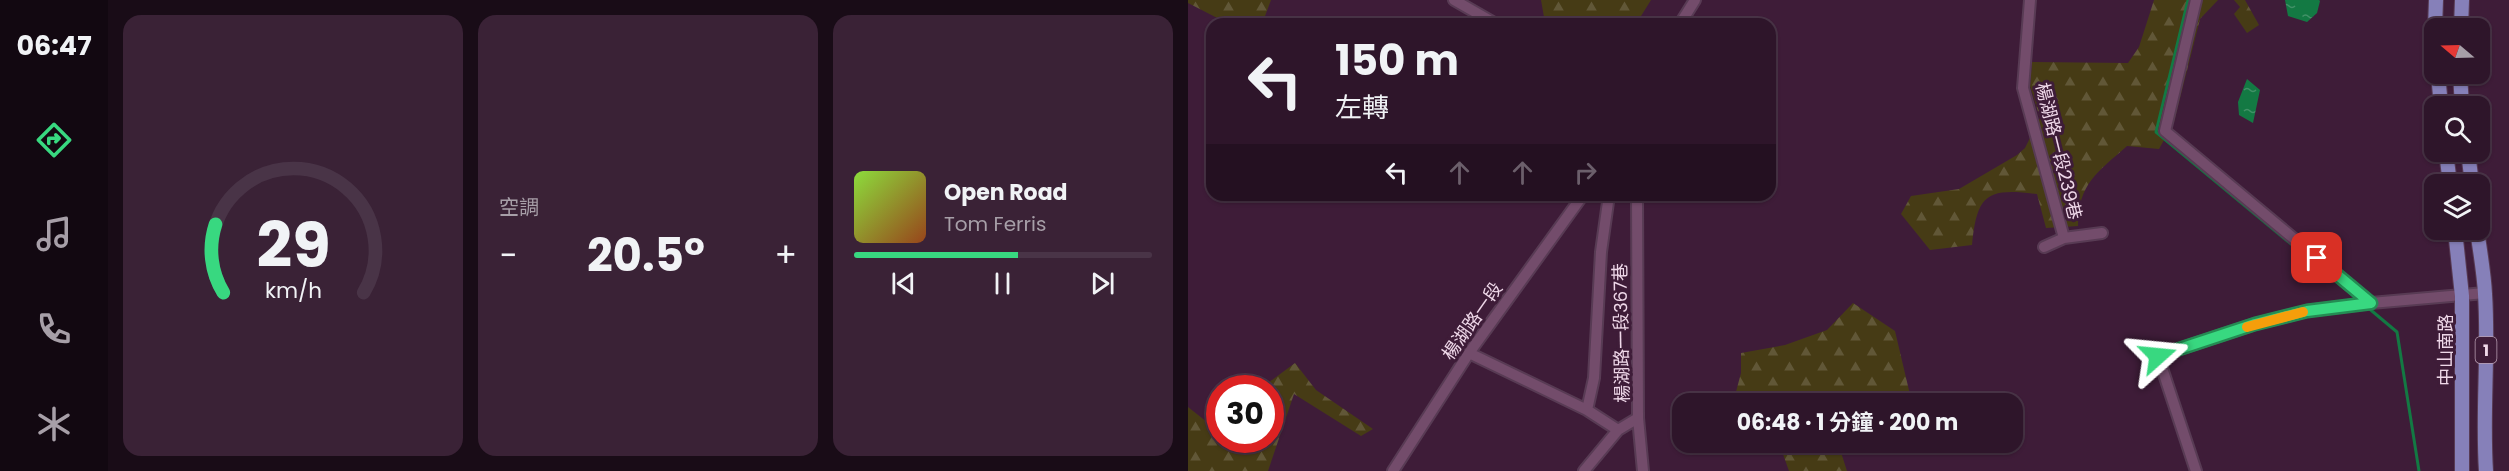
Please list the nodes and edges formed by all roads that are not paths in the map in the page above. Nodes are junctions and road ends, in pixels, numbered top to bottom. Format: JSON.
{"nodes":[{"id":1,"x":1454,"y":0,"type":"edge"},
{"id":2,"x":1695,"y":0,"type":"edge"},
{"id":3,"x":2030,"y":0,"type":"edge"},
{"id":4,"x":2196,"y":0,"type":"edge"},
{"id":5,"x":2436,"y":0,"type":"edge"},
{"id":6,"x":2462,"y":0,"type":"edge"},
{"id":7,"x":1486,"y":18,"type":"edge"},
{"id":8,"x":1684,"y":18,"type":"edge"},
{"id":9,"x":2435,"y":18,"type":"edge"},
{"id":10,"x":2461,"y":18,"type":"edge"},
{"id":11,"x":1579,"y":201,"type":"edge"},
{"id":12,"x":1608,"y":201,"type":"edge"},
{"id":13,"x":1637,"y":201,"type":"edge"},
{"id":14,"x":2102,"y":233,"type":"dead end"},
{"id":15,"x":2064,"y":238,"type":"junction"},
{"id":16,"x":2456,"y":240,"type":"edge"},
{"id":17,"x":2478,"y":240,"type":"edge"},
{"id":18,"x":2044,"y":247,"type":"dead end"},
{"id":19,"x":2485,"y":293,"type":"junction"},
{"id":20,"x":2462,"y":296,"type":"junction"},
{"id":21,"x":2366,"y":303,"type":"junction"},
{"id":22,"x":1469,"y":353,"type":"junction"},
{"id":23,"x":1587,"y":410,"type":"junction"},
{"id":24,"x":1638,"y":417,"type":"junction"},
{"id":25,"x":1618,"y":430,"type":"junction"},
{"id":26,"x":1393,"y":471,"type":"edge"},
{"id":27,"x":1584,"y":471,"type":"edge"},
{"id":28,"x":1643,"y":471,"type":"edge"},
{"id":29,"x":2196,"y":471,"type":"edge"},
{"id":30,"x":2462,"y":471,"type":"edge"},
{"id":31,"x":2486,"y":471,"type":"edge"}],
"edges":[{"from":1,"to":7,"type":"street"},
{"from":2,"to":8,"type":"street"},
{"from":3,"to":15,"type":"street","name":"楊湖路一段239巷"},
{"from":4,"to":21,"type":"street"},
{"from":5,"to":9,"type":"main road"},
{"from":6,"to":10,"type":"main road"},
{"from":11,"to":22,"type":"street","name":"楊湖路一段"},
{"from":12,"to":23,"type":"street"},
{"from":13,"to":24,"type":"street","name":"楊湖路一段367巷"},
{"from":14,"to":15,"type":"street"},
{"from":15,"to":18,"type":"street"},
{"from":16,"to":20,"type":"main road","name":"中山南路","number":"1"},
{"from":17,"to":19,"type":"main road","number":"1"},
{"from":19,"to":20,"type":"street"},
{"from":19,"to":31,"type":"main road","number":"1"},
{"from":20,"to":21,"type":"street"},
{"from":20,"to":30,"type":"main road","name":"中山南路","number":"1"},
{"from":21,"to":29,"type":"street"},
{"from":22,"to":23,"type":"street"},
{"from":22,"to":26,"type":"street","name":"楊湖路一段"},
{"from":23,"to":25,"type":"street"},
{"from":24,"to":25,"type":"street"},
{"from":24,"to":28,"type":"street","name":"楊湖路一段367巷"},
{"from":25,"to":27,"type":"street"}]}
